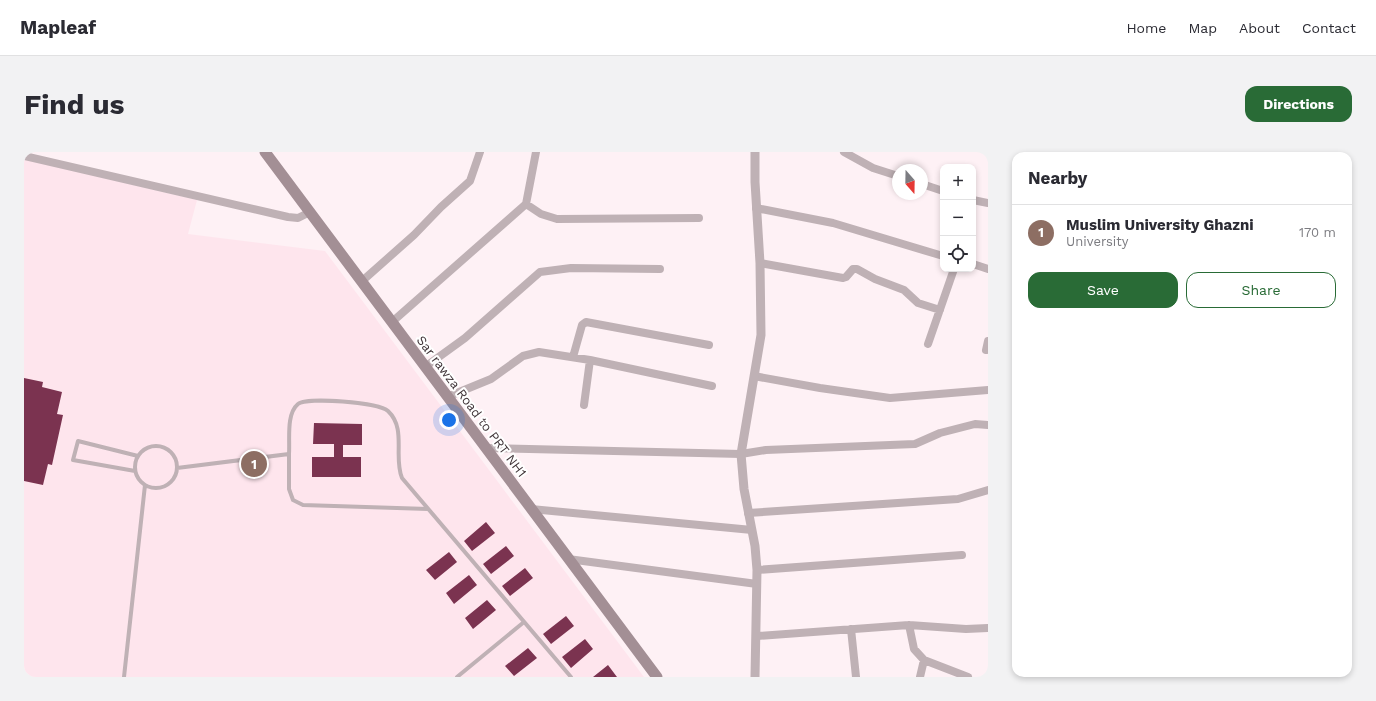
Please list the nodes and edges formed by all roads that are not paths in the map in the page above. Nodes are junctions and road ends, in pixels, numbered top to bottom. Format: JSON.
{"nodes":[{"id":1,"x":265,"y":152,"type":"edge"},
{"id":2,"x":480,"y":152,"type":"edge"},
{"id":3,"x":536,"y":152,"type":"edge"},
{"id":4,"x":755,"y":152,"type":"edge"},
{"id":5,"x":844,"y":152,"type":"edge"},
{"id":6,"x":36,"y":155,"type":"edge"},
{"id":7,"x":24,"y":156,"type":"edge"},
{"id":8,"x":892,"y":174,"type":"edge"},
{"id":9,"x":928,"y":186,"type":"edge"},
{"id":10,"x":940,"y":190,"type":"edge"},
{"id":11,"x":976,"y":201,"type":"edge"},
{"id":12,"x":526,"y":204,"type":"junction"},
{"id":13,"x":988,"y":204,"type":"edge"},
{"id":14,"x":756,"y":208,"type":"junction"},
{"id":15,"x":310,"y":212,"type":"junction"},
{"id":16,"x":699,"y":218,"type":"dead end"},
{"id":17,"x":940,"y":255,"type":"edge"},
{"id":18,"x":760,"y":263,"type":"junction"},
{"id":19,"x":976,"y":265,"type":"edge"},
{"id":20,"x":660,"y":269,"type":"dead end"},
{"id":21,"x":988,"y":269,"type":"edge"},
{"id":22,"x":953,"y":272,"type":"edge"},
{"id":23,"x":361,"y":282,"type":"junction"},
{"id":24,"x":940,"y":310,"type":"junction"},
{"id":25,"x":392,"y":322,"type":"junction"},
{"id":26,"x":988,"y":341,"type":"edge"},
{"id":27,"x":928,"y":344,"type":"dead end"},
{"id":28,"x":709,"y":345,"type":"dead end"},
{"id":29,"x":986,"y":350,"type":"dead end"},
{"id":30,"x":573,"y":357,"type":"junction"},
{"id":31,"x":590,"y":360,"type":"junction"},
{"id":32,"x":425,"y":367,"type":"junction"},
{"id":33,"x":754,"y":376,"type":"junction"},
{"id":34,"x":712,"y":386,"type":"dead end"},
{"id":35,"x":988,"y":390,"type":"edge"},
{"id":36,"x":447,"y":397,"type":"junction"},
{"id":37,"x":584,"y":406,"type":"dead end"},
{"id":38,"x":988,"y":425,"type":"edge"},
{"id":39,"x":486,"y":448,"type":"junction"},
{"id":40,"x":289,"y":454,"type":"junction"},
{"id":41,"x":741,"y":454,"type":"junction"},
{"id":42,"x":138,"y":456,"type":"junction"},
{"id":43,"x":178,"y":468,"type":"junction"},
{"id":44,"x":135,"y":472,"type":"junction"},
{"id":45,"x":145,"y":485,"type":"junction"},
{"id":46,"x":988,"y":490,"type":"edge"},
{"id":47,"x":428,"y":509,"type":"junction"},
{"id":48,"x":531,"y":509,"type":"junction"},
{"id":49,"x":748,"y":513,"type":"junction"},
{"id":50,"x":752,"y":530,"type":"junction"},
{"id":51,"x":962,"y":555,"type":"dead end"},
{"id":52,"x":568,"y":559,"type":"junction"},
{"id":53,"x":757,"y":570,"type":"junction"},
{"id":54,"x":757,"y":584,"type":"junction"},
{"id":55,"x":524,"y":622,"type":"junction"},
{"id":56,"x":909,"y":625,"type":"junction"},
{"id":57,"x":988,"y":628,"type":"edge"},
{"id":58,"x":851,"y":629,"type":"junction"},
{"id":59,"x":757,"y":636,"type":"junction"},
{"id":60,"x":924,"y":660,"type":"junction"},
{"id":61,"x":124,"y":677,"type":"edge"},
{"id":62,"x":457,"y":677,"type":"edge"},
{"id":63,"x":571,"y":677,"type":"edge"},
{"id":64,"x":657,"y":677,"type":"edge"},
{"id":65,"x":755,"y":677,"type":"edge"},
{"id":66,"x":856,"y":677,"type":"edge"},
{"id":67,"x":920,"y":677,"type":"edge"},
{"id":68,"x":968,"y":677,"type":"edge"}],
"edges":[{"from":1,"to":15,"type":"main road","name":"Sar rawza Road to PRT NH1"},
{"from":2,"to":23,"type":"street"},
{"from":3,"to":12,"type":"street"},
{"from":4,"to":14,"type":"street"},
{"from":5,"to":8,"type":"street"},
{"from":6,"to":7,"type":"street"},
{"from":6,"to":15,"type":"street"},
{"from":9,"to":10,"type":"street"},
{"from":11,"to":13,"type":"street"},
{"from":12,"to":16,"type":"street"},
{"from":12,"to":25,"type":"street"},
{"from":14,"to":17,"type":"street"},
{"from":14,"to":18,"type":"street"},
{"from":15,"to":23,"type":"main road","name":"Sar rawza Road to PRT NH1"},
{"from":18,"to":24,"type":"street"},
{"from":18,"to":33,"type":"street"},
{"from":19,"to":21,"type":"street"},
{"from":20,"to":32,"type":"street"},
{"from":22,"to":24,"type":"street"},
{"from":23,"to":25,"type":"main road","name":"Sar rawza Road to PRT NH1"},
{"from":24,"to":27,"type":"street"},
{"from":25,"to":32,"type":"main road","name":"Sar rawza Road to PRT NH1"},
{"from":26,"to":29,"type":"street"},
{"from":28,"to":30,"type":"street"},
{"from":30,"to":31,"type":"street"},
{"from":30,"to":36,"type":"street"},
{"from":31,"to":34,"type":"street"},
{"from":31,"to":37,"type":"street"},
{"from":32,"to":36,"type":"main road","name":"Sar rawza Road to PRT NH1"},
{"from":33,"to":35,"type":"street"},
{"from":33,"to":41,"type":"street"},
{"from":36,"to":39,"type":"main road","name":"Sar rawza Road to PRT NH1"},
{"from":38,"to":41,"type":"street"},
{"from":39,"to":41,"type":"street"},
{"from":39,"to":48,"type":"main road","name":"Sar rawza Road to PRT NH1"},
{"from":40,"to":43,"type":"lane"},
{"from":40,"to":47,"type":"lane"},
{"from":40,"to":47,"type":"lane"},
{"from":41,"to":49,"type":"street"},
{"from":42,"to":43,"type":"lane"},
{"from":42,"to":44,"type":"lane"},
{"from":42,"to":44,"type":"lane"},
{"from":43,"to":45,"type":"lane"},
{"from":44,"to":45,"type":"lane"},
{"from":45,"to":61,"type":"lane"},
{"from":46,"to":49,"type":"street"},
{"from":47,"to":55,"type":"lane"},
{"from":48,"to":50,"type":"street"},
{"from":48,"to":52,"type":"main road","name":"Sar rawza Road to PRT NH1"},
{"from":49,"to":50,"type":"street"},
{"from":50,"to":53,"type":"street"},
{"from":51,"to":53,"type":"street"},
{"from":52,"to":54,"type":"street"},
{"from":52,"to":64,"type":"main road","name":"Sar rawza Road to PRT NH1"},
{"from":53,"to":54,"type":"street"},
{"from":54,"to":59,"type":"street"},
{"from":55,"to":62,"type":"lane"},
{"from":55,"to":63,"type":"lane"},
{"from":56,"to":57,"type":"street"},
{"from":56,"to":58,"type":"street"},
{"from":56,"to":60,"type":"street"},
{"from":58,"to":59,"type":"street"},
{"from":58,"to":66,"type":"street"},
{"from":59,"to":65,"type":"street"},
{"from":60,"to":67,"type":"street"},
{"from":60,"to":68,"type":"street"}]}
